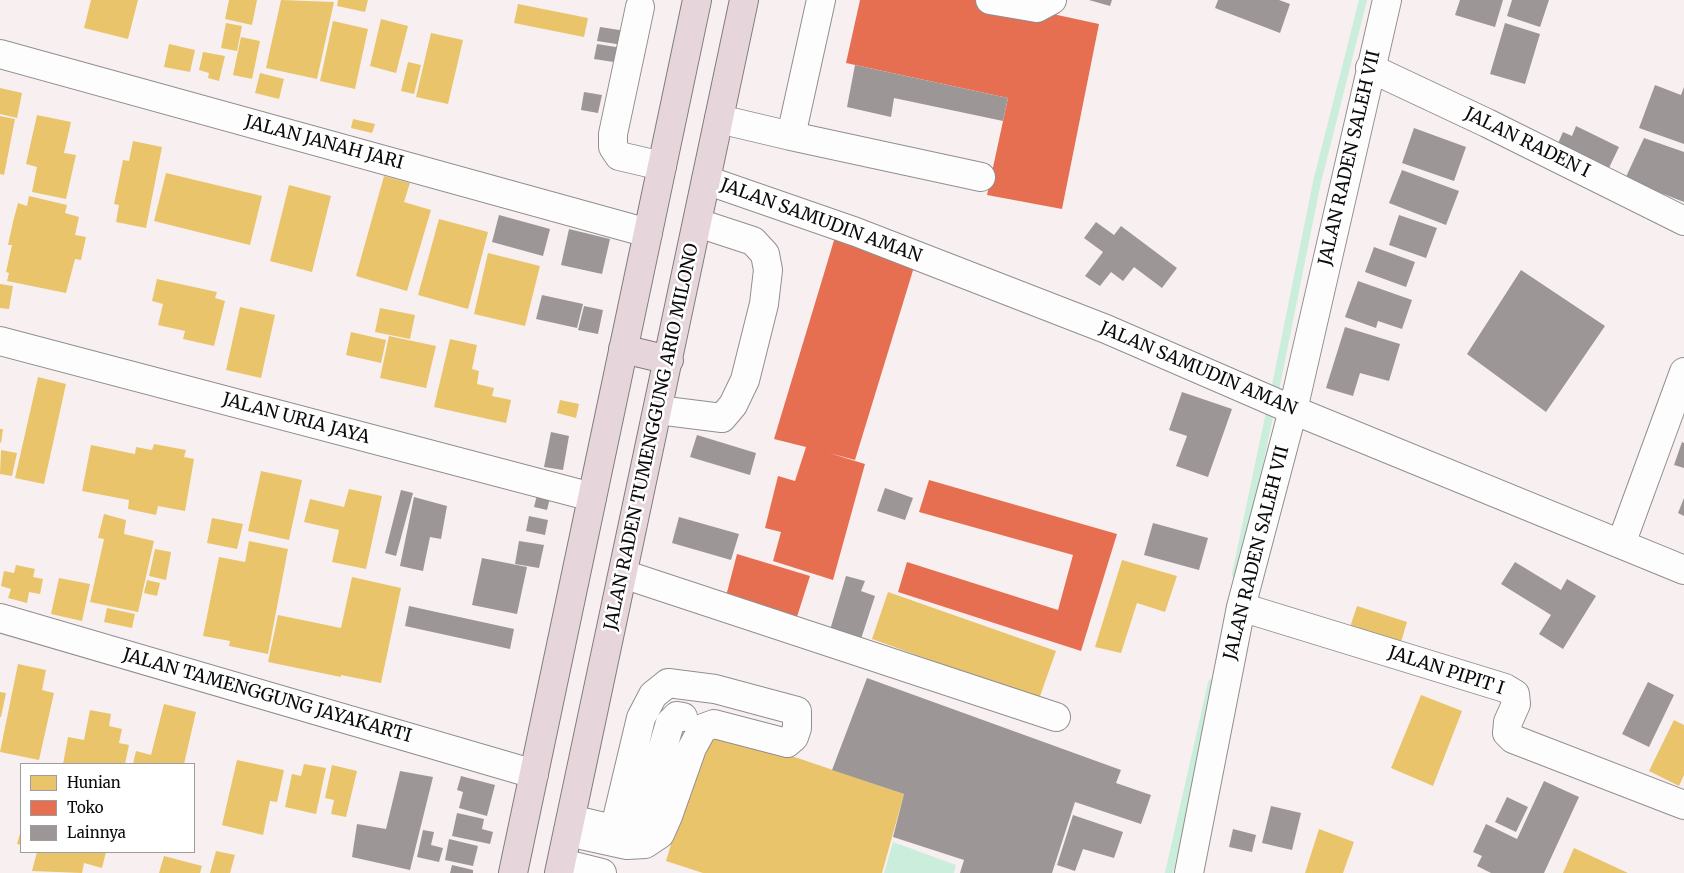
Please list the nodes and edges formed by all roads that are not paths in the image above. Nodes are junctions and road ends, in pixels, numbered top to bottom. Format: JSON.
{"nodes":[{"id":1,"x":697,"y":0,"type":"edge"},
{"id":2,"x":744,"y":0,"type":"edge"},
{"id":3,"x":821,"y":0,"type":"edge"},
{"id":4,"x":990,"y":0,"type":"edge"},
{"id":5,"x":1052,"y":0,"type":"edge"},
{"id":6,"x":1387,"y":0,"type":"edge"},
{"id":7,"x":640,"y":7,"type":"dead end"},
{"id":8,"x":0,"y":54,"type":"edge"},
{"id":9,"x":1370,"y":68,"type":"junction"},
{"id":10,"x":719,"y":119,"type":"junction"},
{"id":11,"x":791,"y":136,"type":"junction"},
{"id":12,"x":662,"y":166,"type":"junction"},
{"id":13,"x":981,"y":177,"type":"dead end"},
{"id":14,"x":706,"y":180,"type":"junction"},
{"id":15,"x":1684,"y":221,"type":"edge"},
{"id":16,"x":698,"y":223,"type":"junction"},
{"id":17,"x":648,"y":232,"type":"junction"},
{"id":18,"x":0,"y":341,"type":"edge"},
{"id":19,"x":623,"y":349,"type":"junction"},
{"id":20,"x":669,"y":360,"type":"junction"},
{"id":21,"x":1684,"y":372,"type":"edge"},
{"id":22,"x":1279,"y":404,"type":"junction"},
{"id":23,"x":658,"y":410,"type":"junction"},
{"id":24,"x":592,"y":497,"type":"junction"},
{"id":25,"x":1621,"y":544,"type":"junction"},
{"id":26,"x":1684,"y":570,"type":"edge"},
{"id":27,"x":623,"y":574,"type":"junction"},
{"id":28,"x":1241,"y":607,"type":"junction"},
{"id":29,"x":0,"y":618,"type":"edge"},
{"id":30,"x":683,"y":716,"type":"dead end"},
{"id":31,"x":1056,"y":717,"type":"dead end"},
{"id":32,"x":534,"y":774,"type":"junction"},
{"id":33,"x":1684,"y":805,"type":"edge"},
{"id":34,"x":616,"y":823,"type":"junction"},
{"id":35,"x":569,"y":826,"type":"junction"},
{"id":36,"x":561,"y":868,"type":"edge"},
{"id":37,"x":513,"y":873,"type":"edge"},
{"id":38,"x":602,"y":873,"type":"edge"},
{"id":39,"x":1189,"y":873,"type":"edge"}],
"edges":[{"from":1,"to":12,"type":"highway"},
{"from":2,"to":10,"type":"highway","name":"JALAN RADEN TUMENGGUNG ARIO MILONO"},
{"from":3,"to":11,"type":"street"},
{"from":4,"to":5,"type":"street"},
{"from":6,"to":9,"type":"street","name":"JALAN RADEN SALEH VII"},
{"from":7,"to":12,"type":"street"},
{"from":8,"to":17,"type":"street","name":"JALAN JANAH JARI"},
{"from":9,"to":15,"type":"street","name":"JALAN RADEN I"},
{"from":9,"to":22,"type":"street","name":"JALAN RADEN SALEH VII"},
{"from":10,"to":11,"type":"street"},
{"from":10,"to":14,"type":"highway","name":"JALAN RADEN TUMENGGUNG ARIO MILONO"},
{"from":11,"to":13,"type":"street"},
{"from":12,"to":17,"type":"highway"},
{"from":14,"to":16,"type":"highway","name":"JALAN RADEN TUMENGGUNG ARIO MILONO"},
{"from":14,"to":22,"type":"street","name":"JALAN SAMUDIN AMAN"},
{"from":16,"to":20,"type":"highway","name":"JALAN RADEN TUMENGGUNG ARIO MILONO"},
{"from":16,"to":23,"type":"street"},
{"from":17,"to":19,"type":"highway"},
{"from":18,"to":24,"type":"street","name":"JALAN URIA JAYA"},
{"from":19,"to":20,"type":"highway"},
{"from":19,"to":24,"type":"highway"},
{"from":20,"to":23,"type":"highway","name":"JALAN RADEN TUMENGGUNG ARIO MILONO"},
{"from":21,"to":25,"type":"street"},
{"from":22,"to":25,"type":"street","name":"JALAN SAMUDIN AMAN"},
{"from":22,"to":28,"type":"street","name":"JALAN RADEN SALEH VII"},
{"from":23,"to":27,"type":"highway","name":"JALAN RADEN TUMENGGUNG ARIO MILONO"},
{"from":24,"to":32,"type":"highway"},
{"from":25,"to":26,"type":"street","name":"JALAN SAMUDIN AMAN"},
{"from":27,"to":31,"type":"street"},
{"from":27,"to":35,"type":"highway","name":"JALAN RADEN TUMENGGUNG ARIO MILONO"},
{"from":28,"to":33,"type":"street","name":"JALAN PIPIT I"},
{"from":28,"to":39,"type":"street","name":"JALAN RADEN SALEH VII"},
{"from":29,"to":32,"type":"street","name":"JALAN TAMENGGUNG JAYAKARTI"},
{"from":30,"to":34,"type":"street"},
{"from":32,"to":37,"type":"highway"},
{"from":34,"to":35,"type":"street"},
{"from":34,"to":35,"type":"street"},
{"from":35,"to":36,"type":"highway","name":"JALAN RADEN TUMENGGUNG ARIO MILONO"},
{"from":36,"to":38,"type":"street"}]}
